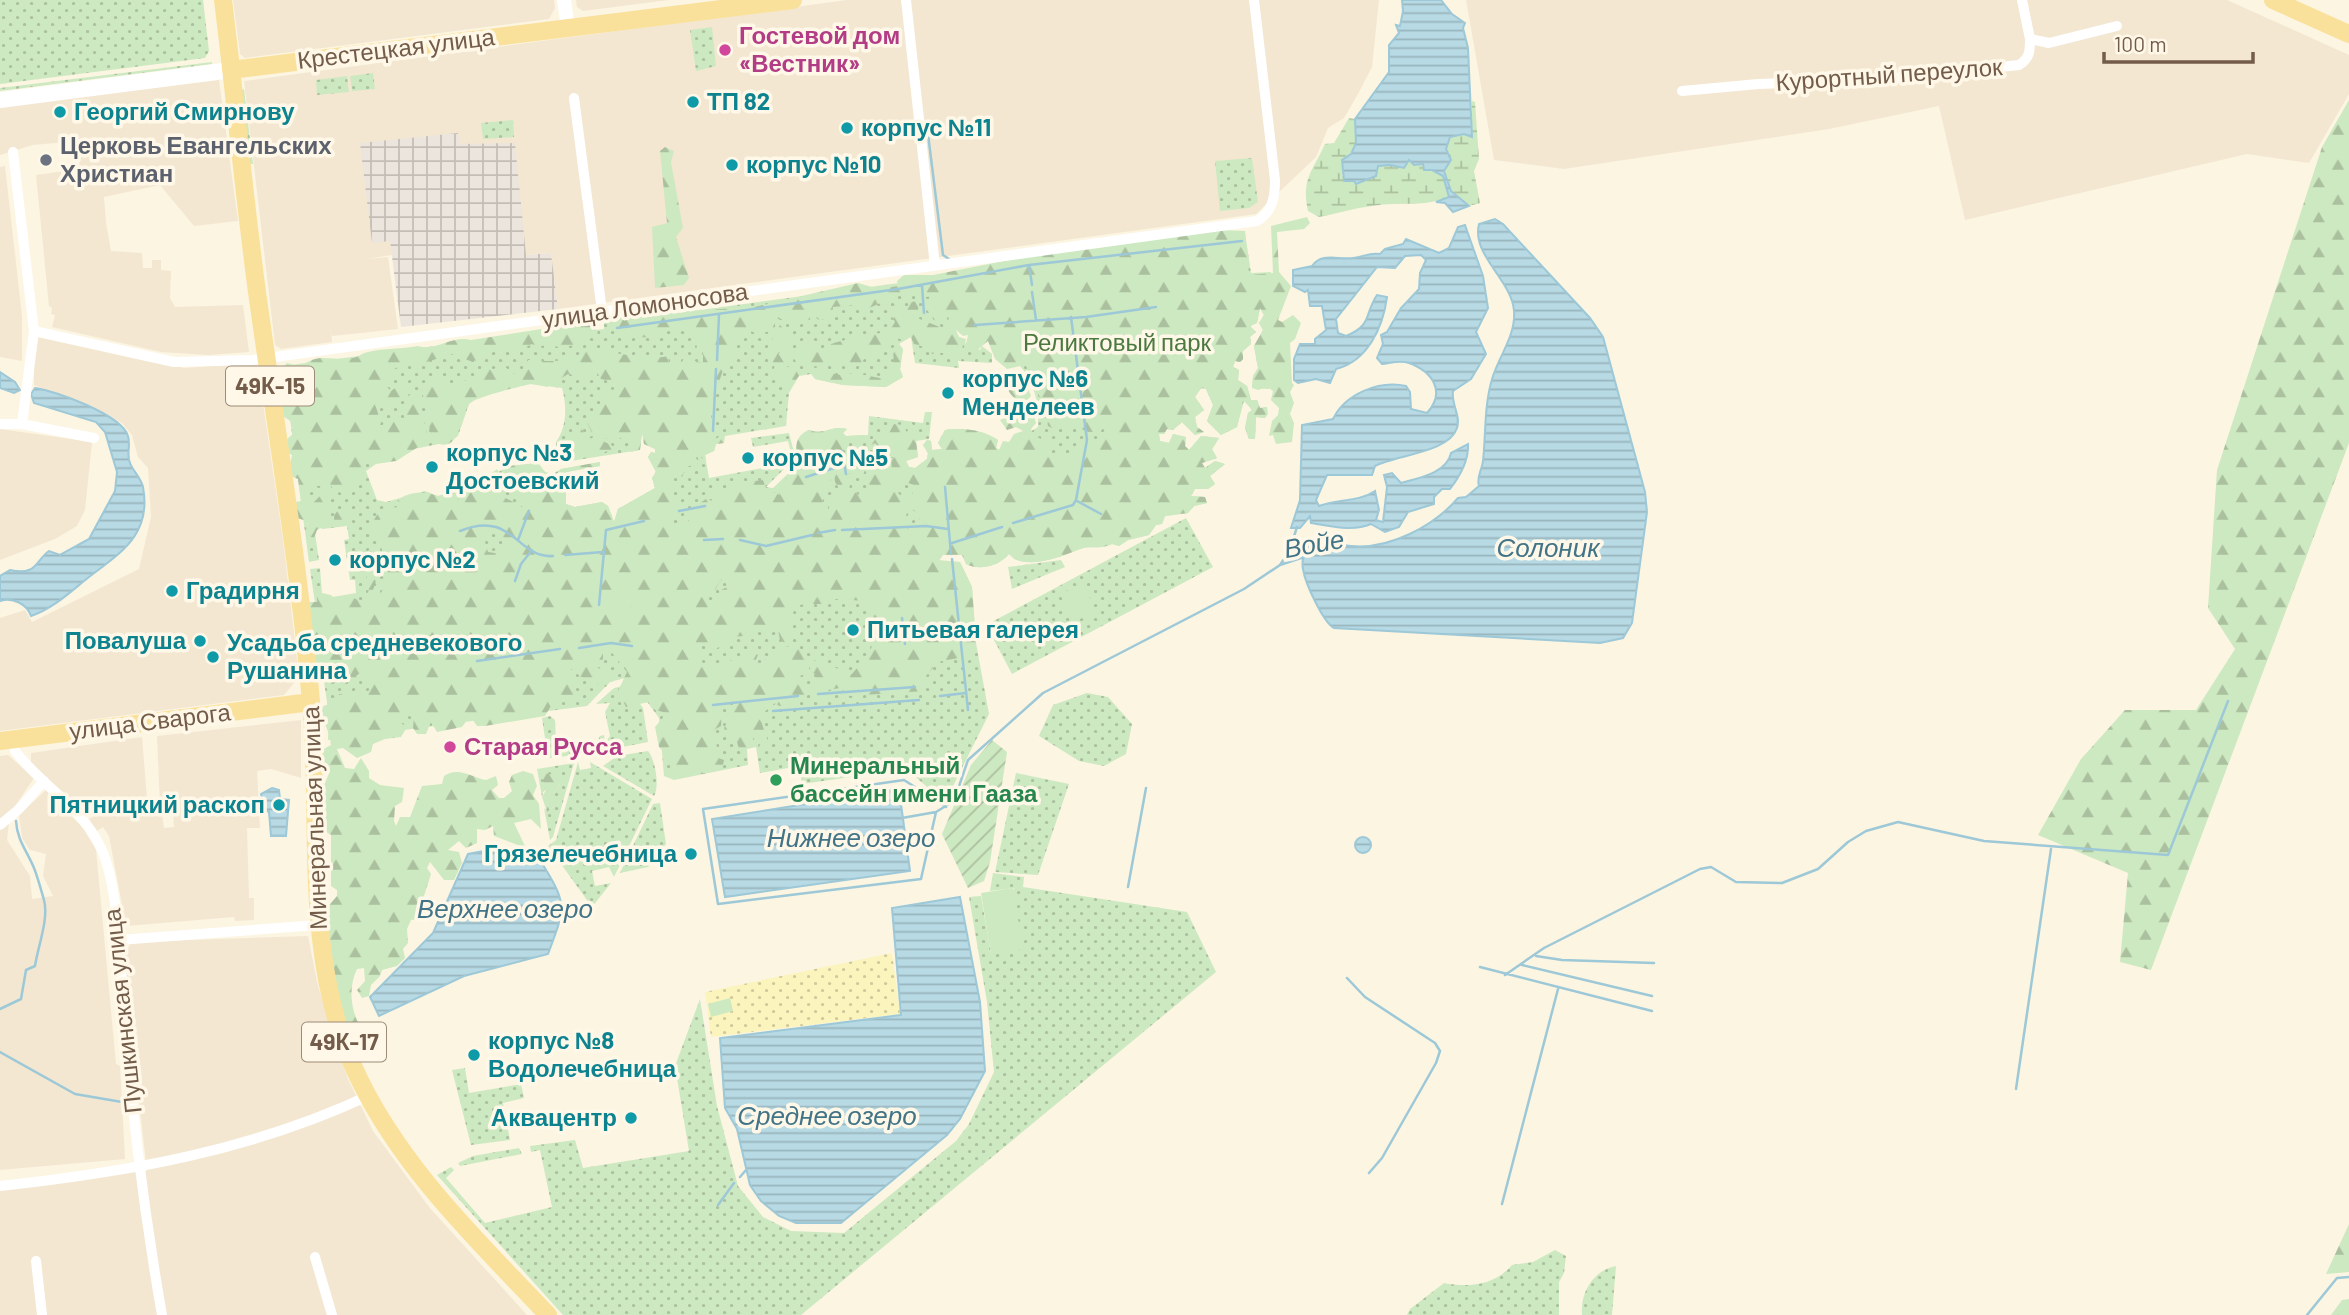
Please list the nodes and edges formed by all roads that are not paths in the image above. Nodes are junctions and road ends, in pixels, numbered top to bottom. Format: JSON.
{"nodes":[{"id":1,"x":223,"y":0,"type":"edge"},
{"id":2,"x":564,"y":0,"type":"edge"},
{"id":3,"x":793,"y":0,"type":"edge"},
{"id":4,"x":906,"y":0,"type":"edge"},
{"id":5,"x":1254,"y":0,"type":"edge"},
{"id":6,"x":2022,"y":0,"type":"edge"},
{"id":7,"x":2273,"y":0,"type":"edge"},
{"id":8,"x":2117,"y":26,"type":"dead end"},
{"id":9,"x":568,"y":28,"type":"junction"},
{"id":10,"x":2349,"y":34,"type":"edge"},
{"id":11,"x":2029,"y":39,"type":"junction"},
{"id":12,"x":231,"y":70,"type":"junction"},
{"id":13,"x":1682,"y":91,"type":"dead end"},
{"id":14,"x":574,"y":98,"type":"dead end"},
{"id":15,"x":0,"y":100,"type":"edge"},
{"id":16,"x":13,"y":152,"type":"dead end"},
{"id":17,"x":935,"y":266,"type":"junction"},
{"id":18,"x":602,"y":311,"type":"junction"},
{"id":19,"x":34,"y":331,"type":"junction"},
{"id":20,"x":267,"y":358,"type":"junction"},
{"id":21,"x":0,"y":424,"type":"edge"},
{"id":22,"x":22,"y":424,"type":"junction"},
{"id":23,"x":94,"y":438,"type":"dead end"},
{"id":24,"x":305,"y":703,"type":"junction"},
{"id":25,"x":7,"y":740,"type":"edge"},
{"id":26,"x":44,"y":781,"type":"junction"},
{"id":27,"x":0,"y":825,"type":"edge"},
{"id":28,"x":318,"y":925,"type":"junction"},
{"id":29,"x":119,"y":940,"type":"junction"},
{"id":30,"x":368,"y":1096,"type":"junction"},
{"id":31,"x":138,"y":1169,"type":"junction"},
{"id":32,"x":0,"y":1186,"type":"edge"},
{"id":33,"x":314,"y":1257,"type":"dead end"},
{"id":34,"x":36,"y":1261,"type":"dead end"},
{"id":35,"x":539,"y":1312,"type":"edge"},
{"id":36,"x":42,"y":1315,"type":"edge"},
{"id":37,"x":162,"y":1315,"type":"edge"},
{"id":38,"x":332,"y":1315,"type":"edge"}],
"edges":[{"from":1,"to":12,"type":"main road","name":"Минеральная улица","number":"49К-15"},
{"from":2,"to":9,"type":"street"},
{"from":3,"to":9,"type":"main road","name":"Крестецкая улица"},
{"from":4,"to":17,"type":"street"},
{"from":5,"to":17,"type":"street","name":"улица Ломоносова"},
{"from":6,"to":11,"type":"street"},
{"from":7,"to":10,"type":"main road"},
{"from":8,"to":11,"type":"street","name":"Курортный переулок"},
{"from":9,"to":12,"type":"main road","name":"Крестецкая улица"},
{"from":11,"to":13,"type":"street","name":"Курортный переулок"},
{"from":12,"to":15,"type":"main road","name":"Крестецкая улица"},
{"from":12,"to":20,"type":"main road","name":"Минеральная улица","number":"49К-15"},
{"from":14,"to":18,"type":"street"},
{"from":16,"to":19,"type":"street"},
{"from":17,"to":18,"type":"street","name":"улица Ломоносова"},
{"from":18,"to":20,"type":"street","name":"улица Ломоносова"},
{"from":19,"to":20,"type":"street","name":"улица Ломоносова"},
{"from":19,"to":22,"type":"street"},
{"from":20,"to":24,"type":"main road","name":"Минеральная улица","number":"49К-15"},
{"from":21,"to":22,"type":"street"},
{"from":22,"to":23,"type":"street"},
{"from":24,"to":25,"type":"main road","name":"улица Сварога"},
{"from":24,"to":28,"type":"main road","name":"Минеральная улица","number":"49К-17"},
{"from":25,"to":26,"type":"street","name":"Пушкинская улица"},
{"from":26,"to":27,"type":"street"},
{"from":26,"to":29,"type":"street","name":"Пушкинская улица"},
{"from":28,"to":29,"type":"street"},
{"from":28,"to":30,"type":"main road","name":"Минеральная улица","number":"49К-17"},
{"from":29,"to":31,"type":"street","name":"Пушкинская улица"},
{"from":30,"to":31,"type":"street"},
{"from":30,"to":35,"type":"main road","name":"Минеральная улица","number":"49К-17"},
{"from":31,"to":32,"type":"street"},
{"from":31,"to":37,"type":"street","name":"Пушкинская улица"},
{"from":33,"to":38,"type":"street"},
{"from":34,"to":36,"type":"street"}]}
